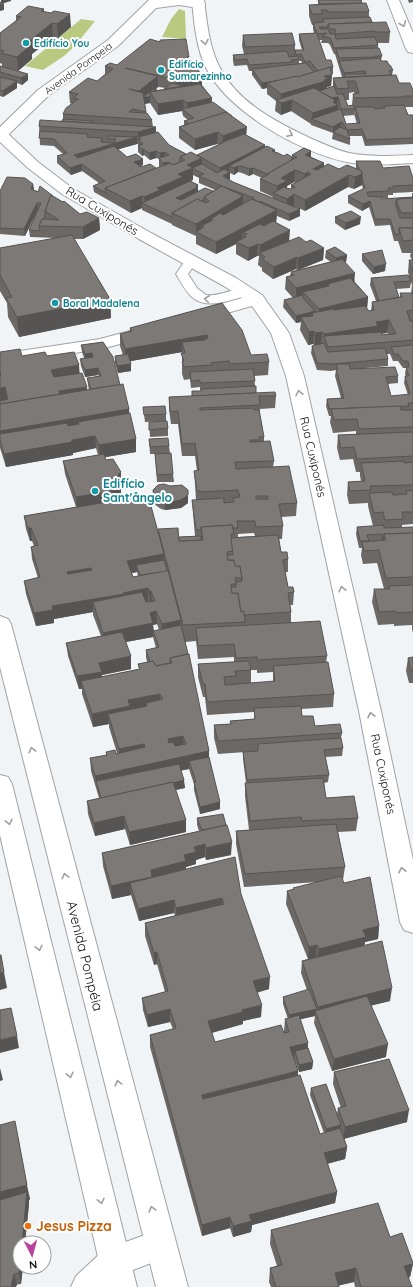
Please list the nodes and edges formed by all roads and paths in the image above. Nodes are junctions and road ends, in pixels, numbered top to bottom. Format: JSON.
{"nodes":[{"id":1,"x":393,"y":0,"type":"edge"},
{"id":2,"x":155,"y":2,"type":"edge"},
{"id":3,"x":198,"y":2,"type":"edge"},
{"id":4,"x":413,"y":49,"type":"edge"},
{"id":5,"x":0,"y":134,"type":"edge"},
{"id":6,"x":413,"y":160,"type":"edge"},
{"id":7,"x":191,"y":261,"type":"junction"},
{"id":8,"x":251,"y":296,"type":"junction"},
{"id":9,"x":182,"y":321,"type":"edge"},
{"id":10,"x":160,"y":327,"type":"edge"},
{"id":11,"x":0,"y":359,"type":"edge"},
{"id":12,"x":0,"y":624,"type":"edge"},
{"id":13,"x":0,"y":784,"type":"edge"},
{"id":14,"x":413,"y":922,"type":"edge"},
{"id":15,"x":161,"y":1244,"type":"junction"},
{"id":16,"x":118,"y":1274,"type":"edge"},
{"id":17,"x":87,"y":1287,"type":"edge"},
{"id":18,"x":172,"y":1287,"type":"edge"}],
"edges":[{"from":1,"to":4,"type":"street","one_way":true},
{"from":2,"to":3,"type":"street"},
{"from":2,"to":5,"type":"street","name":"Avenida Pompeia"},
{"from":3,"to":6,"type":"street","one_way":true},
{"from":5,"to":7,"type":"street","name":"Rua Cuxiponés"},
{"from":7,"to":8,"type":"street","name":"Rua Cuxiponés"},
{"from":8,"to":7,"type":"lane","one_way":true},
{"from":8,"to":9,"type":"street"},
{"from":14,"to":8,"type":"street","name":"Rua Cuxiponés","one_way":true},
{"from":10,"to":11,"type":"street"},
{"from":15,"to":12,"type":"street","name":"Avenida Pompéia","one_way":true},
{"from":13,"to":16,"type":"street","one_way":true},
{"from":15,"to":16,"type":"street"},
{"from":15,"to":18,"type":"street","name":"Avenida Pompéia"},
{"from":16,"to":17,"type":"street"}]}
